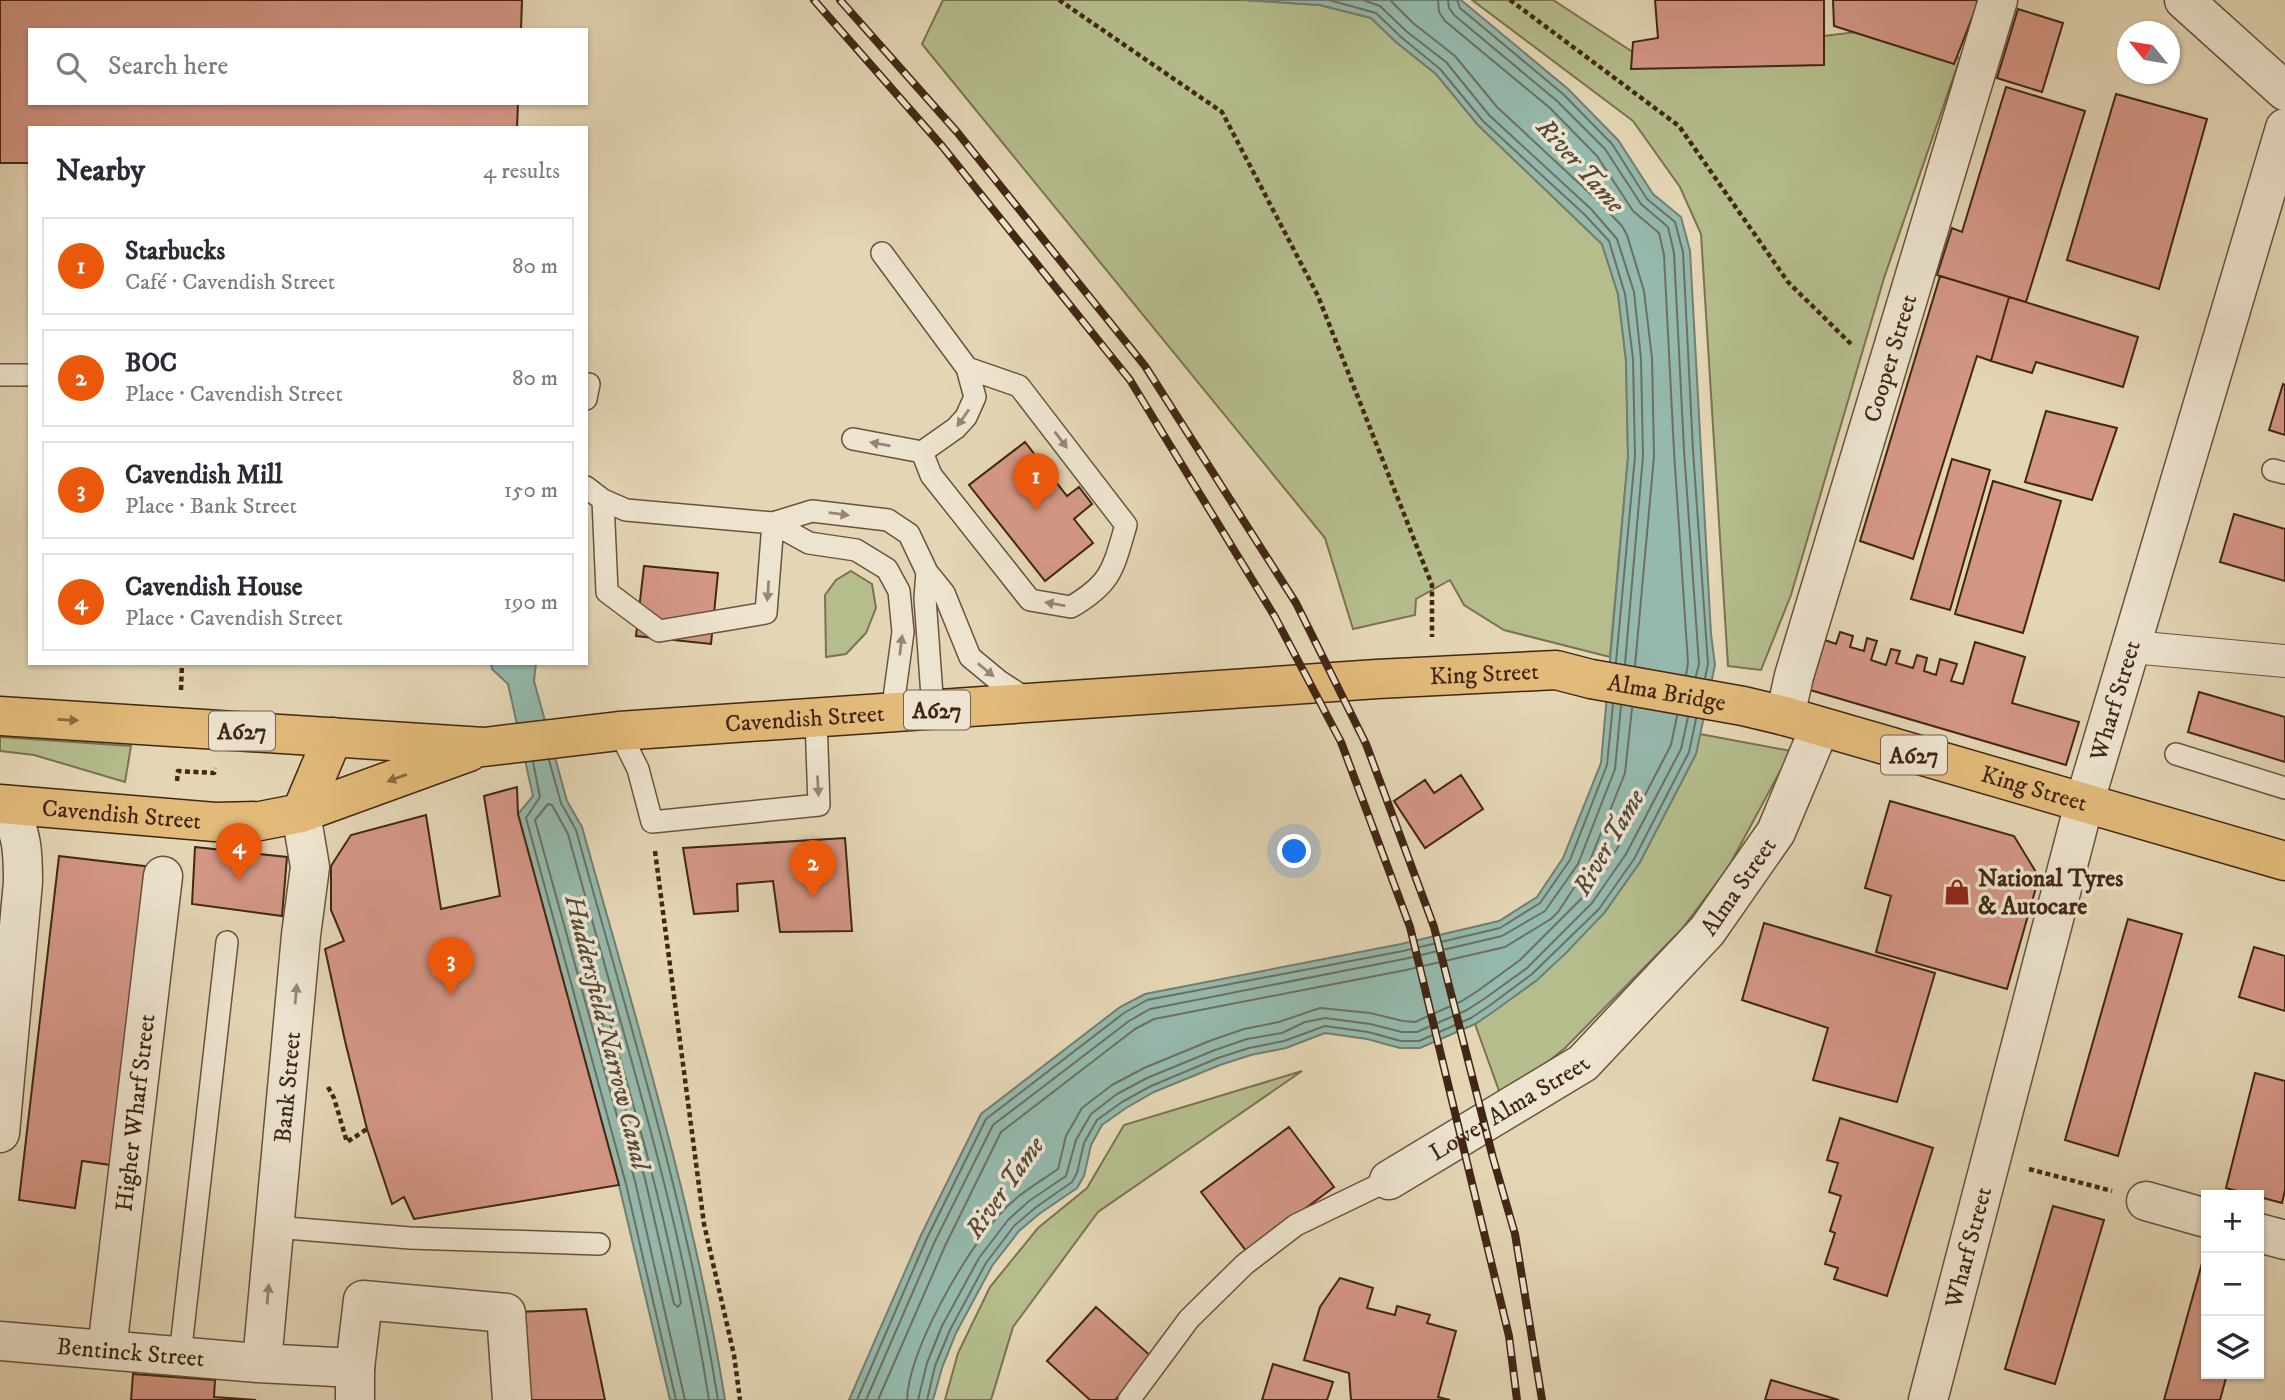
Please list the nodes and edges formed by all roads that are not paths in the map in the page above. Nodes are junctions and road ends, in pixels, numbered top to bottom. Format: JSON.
{"nodes":[{"id":1,"x":1998,"y":0,"type":"edge"},
{"id":2,"x":2184,"y":0,"type":"edge"},
{"id":3,"x":2285,"y":91,"type":"edge"},
{"id":4,"x":2285,"y":128,"type":"edge"},
{"id":5,"x":882,"y":253,"type":"dead end"},
{"id":6,"x":967,"y":368,"type":"junction"},
{"id":7,"x":0,"y":374,"type":"edge"},
{"id":8,"x":28,"y":375,"type":"edge"},
{"id":9,"x":853,"y":439,"type":"dead end"},
{"id":10,"x":922,"y":452,"type":"junction"},
{"id":11,"x":588,"y":488,"type":"edge"},
{"id":12,"x":603,"y":500,"type":"junction"},
{"id":13,"x":773,"y":523,"type":"junction"},
{"id":14,"x":927,"y":572,"type":"junction"},
{"id":15,"x":2132,"y":647,"type":"junction"},
{"id":16,"x":2285,"y":661,"type":"edge"},
{"id":17,"x":1377,"y":679,"type":"joint"},
{"id":18,"x":1591,"y":679,"type":"joint"},
{"id":19,"x":1034,"y":703,"type":"junction"},
{"id":20,"x":1743,"y":706,"type":"joint"},
{"id":21,"x":933,"y":710,"type":"junction"},
{"id":22,"x":892,"y":713,"type":"junction"},
{"id":23,"x":0,"y":716,"type":"edge"},
{"id":24,"x":816,"y":718,"type":"junction"},
{"id":25,"x":1802,"y":722,"type":"junction"},
{"id":26,"x":619,"y":731,"type":"junction"},
{"id":27,"x":333,"y":737,"type":"junction"},
{"id":28,"x":484,"y":747,"type":"junction"},
{"id":29,"x":2176,"y":754,"type":"dead end"},
{"id":30,"x":2285,"y":788,"type":"edge"},
{"id":31,"x":2084,"y":804,"type":"junction"},
{"id":32,"x":4,"y":805,"type":"edge"},
{"id":33,"x":301,"y":813,"type":"junction"},
{"id":34,"x":2285,"y":861,"type":"edge"},
{"id":35,"x":163,"y":876,"type":"dead end"},
{"id":36,"x":227,"y":942,"type":"dead end"},
{"id":37,"x":1621,"y":1023,"type":"joint"},
{"id":38,"x":0,"y":1133,"type":"edge"},
{"id":39,"x":1389,"y":1180,"type":"joint"},
{"id":40,"x":2146,"y":1201,"type":"road end"},
{"id":41,"x":2201,"y":1217,"type":"edge"},
{"id":42,"x":274,"y":1227,"type":"junction"},
{"id":43,"x":2264,"y":1234,"type":"edge"},
{"id":44,"x":2285,"y":1240,"type":"edge"},
{"id":45,"x":598,"y":1244,"type":"dead end"},
{"id":46,"x":0,"y":1341,"type":"edge"},
{"id":47,"x":107,"y":1349,"type":"junction"},
{"id":48,"x":180,"y":1356,"type":"junction"},
{"id":49,"x":262,"y":1362,"type":"junction"},
{"id":50,"x":355,"y":1384,"type":"edge"},
{"id":51,"x":512,"y":1400,"type":"edge"},
{"id":52,"x":1129,"y":1400,"type":"edge"},
{"id":53,"x":1928,"y":1400,"type":"edge"}],
"edges":[{"from":1,"to":25,"type":"street","name":"Cooper Street"},
{"from":2,"to":3,"type":"street"},
{"from":4,"to":15,"type":"street","name":"Wharf Street"},
{"from":5,"to":6,"type":"lane"},
{"from":6,"to":10,"type":"lane","one_way":true},
{"from":6,"to":10,"type":"lane","one_way":true},
{"from":7,"to":8,"type":"lane"},
{"from":10,"to":9,"type":"lane","one_way":true},
{"from":11,"to":12,"type":"lane"},
{"from":12,"to":13,"type":"lane"},
{"from":13,"to":12,"type":"lane","one_way":true},
{"from":13,"to":14,"type":"lane","one_way":true},
{"from":22,"to":13,"type":"lane","one_way":true},
{"from":14,"to":19,"type":"lane","one_way":true},
{"from":14,"to":21,"type":"lane"},
{"from":15,"to":16,"type":"street"},
{"from":15,"to":31,"type":"street","name":"Wharf Street"},
{"from":17,"to":18,"type":"main road","name":"King Street","number":"A627"},
{"from":17,"to":19,"type":"main road","name":"Cavendish Street","number":"A627"},
{"from":18,"to":20,"type":"main road","name":"Alma Bridge","number":"A627"},
{"from":19,"to":21,"type":"main road","name":"Cavendish Street","number":"A627"},
{"from":20,"to":25,"type":"main road","name":"King Street","number":"A627"},
{"from":21,"to":22,"type":"main road","name":"Cavendish Street","number":"A627"},
{"from":22,"to":24,"type":"main road","name":"Cavendish Street","number":"A627"},
{"from":23,"to":27,"type":"main road","name":"Cavendish Street","number":"A627","one_way":true},
{"from":24,"to":26,"type":"main road","name":"Cavendish Street","number":"A627"},
{"from":24,"to":26,"type":"lane","one_way":true},
{"from":25,"to":31,"type":"main road","name":"King Street","number":"A627"},
{"from":25,"to":37,"type":"street","name":"Alma Street"},
{"from":26,"to":28,"type":"main road","name":"Cavendish Street","number":"A627"},
{"from":27,"to":28,"type":"main road","name":"Cavendish Street","number":"A627"},
{"from":27,"to":33,"type":"main road"},
{"from":28,"to":33,"type":"main road","name":"Cavendish Street","number":"A627","one_way":true},
{"from":29,"to":30,"type":"lane"},
{"from":31,"to":34,"type":"main road","name":"King Street","number":"A627"},
{"from":31,"to":53,"type":"street","name":"Wharf Street"},
{"from":32,"to":33,"type":"main road","name":"Cavendish Street","number":"A627"},
{"from":32,"to":38,"type":"street"},
{"from":42,"to":33,"type":"street","name":"Bank Street","one_way":true},
{"from":35,"to":47,"type":"street","name":"Higher Wharf Street"},
{"from":36,"to":48,"type":"lane"},
{"from":37,"to":39,"type":"street","name":"Lower Alma Street"},
{"from":39,"to":52,"type":"lane"},
{"from":40,"to":41,"type":"street"},
{"from":42,"to":45,"type":"lane"},
{"from":49,"to":42,"type":"street","name":"Bank Street","one_way":true},
{"from":43,"to":44,"type":"street"},
{"from":46,"to":47,"type":"street","name":"Bentinck Street"},
{"from":47,"to":48,"type":"street","name":"Bentinck Street"},
{"from":48,"to":49,"type":"street","name":"Bentinck Street"},
{"from":49,"to":50,"type":"street","name":"Bentinck Street"},
{"from":50,"to":51,"type":"street"}]}
